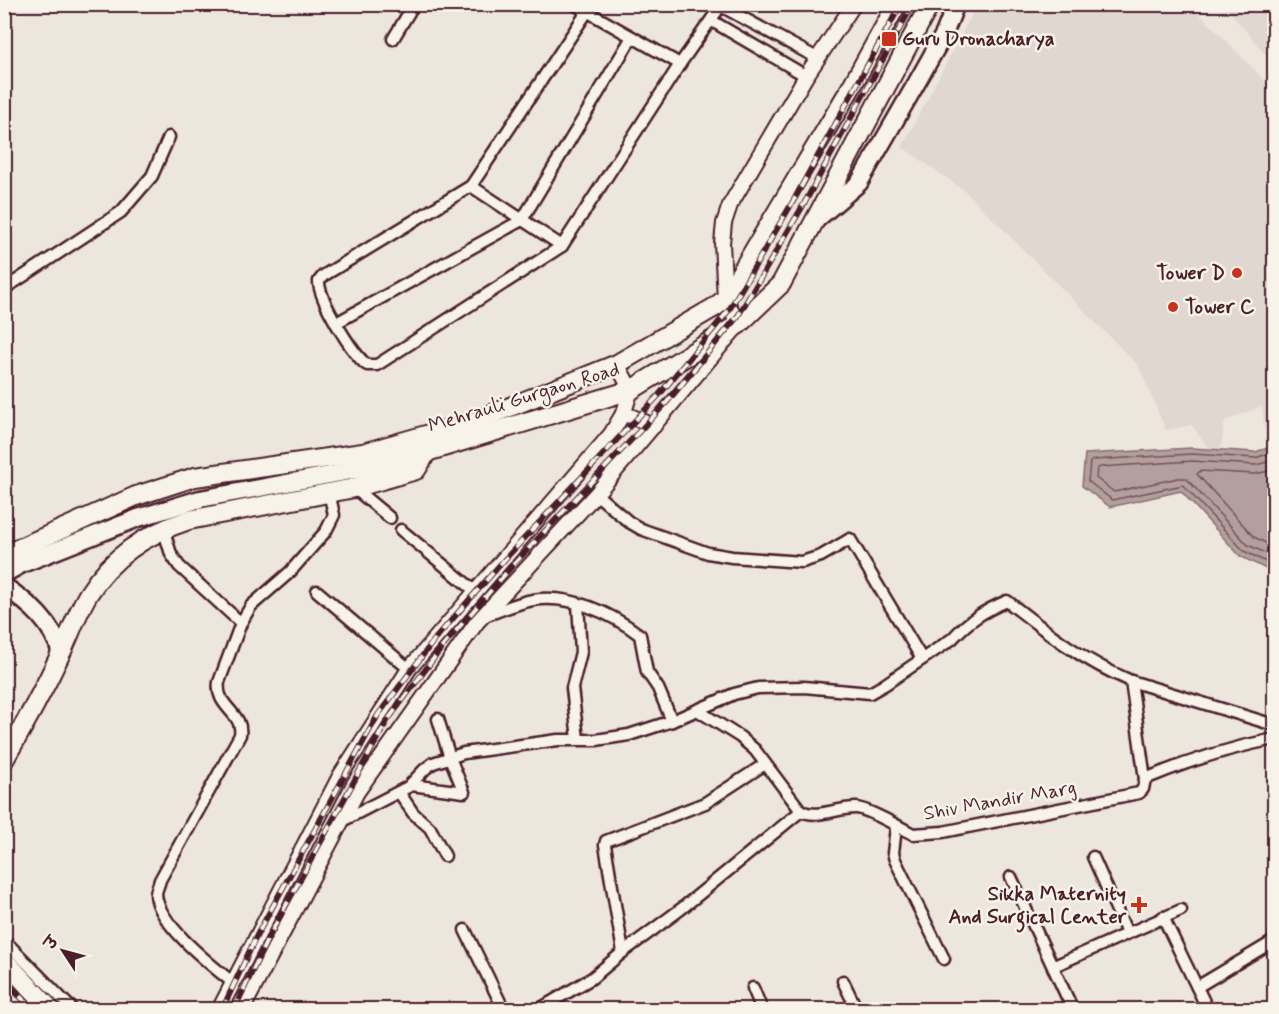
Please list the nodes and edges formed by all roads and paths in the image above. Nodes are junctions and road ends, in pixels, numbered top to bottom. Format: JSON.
{"nodes":[{"id":1,"x":414,"y":4,"type":"edge"},
{"id":2,"x":574,"y":4,"type":"edge"},
{"id":3,"x":854,"y":4,"type":"edge"},
{"id":4,"x":897,"y":4,"type":"edge"},
{"id":5,"x":930,"y":4,"type":"edge"},
{"id":6,"x":957,"y":4,"type":"edge"},
{"id":7,"x":722,"y":5,"type":"edge"},
{"id":8,"x":587,"y":12,"type":"junction"},
{"id":9,"x":712,"y":21,"type":"junction"},
{"id":10,"x":632,"y":37,"type":"junction"},
{"id":11,"x":393,"y":39,"type":"dead end"},
{"id":12,"x":817,"y":58,"type":"junction"},
{"id":13,"x":680,"y":64,"type":"junction"},
{"id":14,"x":806,"y":76,"type":"junction"},
{"id":15,"x":169,"y":137,"type":"dead end"},
{"id":16,"x":471,"y":186,"type":"junction"},
{"id":17,"x":522,"y":220,"type":"junction"},
{"id":18,"x":815,"y":221,"type":"junction"},
{"id":19,"x":562,"y":246,"type":"junction"},
{"id":20,"x":4,"y":289,"type":"edge"},
{"id":21,"x":725,"y":299,"type":"junction"},
{"id":22,"x":336,"y":323,"type":"junction"},
{"id":23,"x":739,"y":324,"type":"junction"},
{"id":24,"x":617,"y":363,"type":"junction"},
{"id":25,"x":631,"y":390,"type":"junction"},
{"id":26,"x":623,"y":413,"type":"junction"},
{"id":27,"x":654,"y":426,"type":"junction"},
{"id":28,"x":427,"y":452,"type":"junction"},
{"id":29,"x":354,"y":489,"type":"junction"},
{"id":30,"x":329,"y":492,"type":"junction"},
{"id":31,"x":596,"y":494,"type":"junction"},
{"id":32,"x":390,"y":518,"type":"dead end"},
{"id":33,"x":163,"y":528,"type":"junction"},
{"id":34,"x":401,"y":530,"type":"dead end"},
{"id":35,"x":4,"y":555,"type":"edge"},
{"id":36,"x":4,"y":574,"type":"edge"},
{"id":37,"x":4,"y":586,"type":"edge"},
{"id":38,"x":317,"y":591,"type":"dead end"},
{"id":39,"x":476,"y":591,"type":"junction"},
{"id":40,"x":578,"y":604,"type":"junction"},
{"id":41,"x":460,"y":610,"type":"junction"},
{"id":42,"x":479,"y":620,"type":"junction"},
{"id":43,"x":241,"y":623,"type":"junction"},
{"id":44,"x":61,"y":654,"type":"junction"},
{"id":45,"x":922,"y":659,"type":"junction"},
{"id":46,"x":409,"y":669,"type":"junction"},
{"id":47,"x":1131,"y":681,"type":"junction"},
{"id":48,"x":698,"y":710,"type":"junction"},
{"id":49,"x":438,"y":719,"type":"dead end"},
{"id":50,"x":672,"y":721,"type":"junction"},
{"id":51,"x":1275,"y":725,"type":"edge"},
{"id":52,"x":1275,"y":739,"type":"edge"},
{"id":53,"x":578,"y":740,"type":"junction"},
{"id":54,"x":450,"y":758,"type":"junction"},
{"id":55,"x":4,"y":760,"type":"edge"},
{"id":56,"x":765,"y":764,"type":"junction"},
{"id":57,"x":1145,"y":779,"type":"junction"},
{"id":58,"x":411,"y":785,"type":"junction"},
{"id":59,"x":399,"y":792,"type":"junction"},
{"id":60,"x":801,"y":811,"type":"junction"},
{"id":61,"x":342,"y":821,"type":"junction"},
{"id":62,"x":896,"y":826,"type":"junction"},
{"id":63,"x":445,"y":856,"type":"dead end"},
{"id":64,"x":1093,"y":857,"type":"dead end"},
{"id":65,"x":1011,"y":877,"type":"dead end"},
{"id":66,"x":1181,"y":910,"type":"dead end"},
{"id":67,"x":1164,"y":917,"type":"junction"},
{"id":68,"x":465,"y":930,"type":"dead end"},
{"id":69,"x":1127,"y":933,"type":"junction"},
{"id":70,"x":4,"y":940,"type":"edge"},
{"id":71,"x":1275,"y":941,"type":"edge"},
{"id":72,"x":623,"y":952,"type":"junction"},
{"id":73,"x":944,"y":959,"type":"dead end"},
{"id":74,"x":4,"y":960,"type":"edge"},
{"id":75,"x":1054,"y":966,"type":"junction"},
{"id":76,"x":843,"y":981,"type":"dead end"},
{"id":77,"x":232,"y":982,"type":"junction"},
{"id":78,"x":1197,"y":987,"type":"junction"},
{"id":79,"x":753,"y":988,"type":"dead end"},
{"id":80,"x":51,"y":1010,"type":"edge"},
{"id":81,"x":73,"y":1010,"type":"edge"},
{"id":82,"x":219,"y":1010,"type":"edge"},
{"id":83,"x":242,"y":1010,"type":"edge"},
{"id":84,"x":504,"y":1010,"type":"edge"},
{"id":85,"x":538,"y":1010,"type":"edge"},
{"id":86,"x":762,"y":1010,"type":"edge"},
{"id":87,"x":857,"y":1010,"type":"edge"},
{"id":88,"x":1073,"y":1010,"type":"edge"},
{"id":89,"x":1208,"y":1010,"type":"edge"}],
"edges":[{"from":1,"to":11,"type":"street"},
{"from":2,"to":8,"type":"street"},
{"from":3,"to":12,"type":"street"},
{"from":4,"to":21,"type":"highway","name":"Mehrauli Gurgaon Road"},
{"from":5,"to":18,"type":"highway","name":"Mehrauli Gurgaon Road"},
{"from":6,"to":18,"type":"main road"},
{"from":7,"to":9,"type":"street"},
{"from":7,"to":12,"type":"street"},
{"from":8,"to":10,"type":"street"},
{"from":8,"to":16,"type":"street"},
{"from":9,"to":13,"type":"street"},
{"from":9,"to":14,"type":"street"},
{"from":10,"to":13,"type":"street"},
{"from":10,"to":17,"type":"street"},
{"from":12,"to":14,"type":"street"},
{"from":13,"to":19,"type":"street"},
{"from":14,"to":21,"type":"street"},
{"from":15,"to":20,"type":"street"},
{"from":16,"to":17,"type":"street"},
{"from":16,"to":22,"type":"street"},
{"from":17,"to":19,"type":"street"},
{"from":17,"to":22,"type":"street"},
{"from":18,"to":23,"type":"highway","name":"Mehrauli Gurgaon Road"},
{"from":19,"to":22,"type":"street"},
{"from":21,"to":23,"type":"street"},
{"from":21,"to":24,"type":"highway","name":"Mehrauli Gurgaon Road"},
{"from":23,"to":25,"type":"highway","name":"Mehrauli Gurgaon Road"},
{"from":23,"to":27,"type":"street"},
{"from":24,"to":25,"type":"street"},
{"from":24,"to":35,"type":"highway","name":"Mehrauli Gurgaon Road"},
{"from":25,"to":26,"type":"street"},
{"from":25,"to":28,"type":"highway","name":"Mehrauli Gurgaon Road"},
{"from":26,"to":27,"type":"street"},
{"from":26,"to":39,"type":"street"},
{"from":27,"to":31,"type":"street"},
{"from":28,"to":29,"type":"highway","name":"Mehrauli Gurgaon Road"},
{"from":28,"to":36,"type":"main road"},
{"from":29,"to":30,"type":"highway","name":"Mehrauli Gurgaon Road"},
{"from":29,"to":32,"type":"street"},
{"from":30,"to":33,"type":"highway","name":"Mehrauli Gurgaon Road"},
{"from":30,"to":43,"type":"street"},
{"from":31,"to":42,"type":"street"},
{"from":31,"to":45,"type":"street"},
{"from":33,"to":43,"type":"street"},
{"from":33,"to":44,"type":"highway","name":"Mehrauli Gurgaon Road"},
{"from":34,"to":39,"type":"street"},
{"from":37,"to":44,"type":"main road"},
{"from":38,"to":46,"type":"street"},
{"from":39,"to":41,"type":"street"},
{"from":40,"to":42,"type":"street"},
{"from":40,"to":50,"type":"street"},
{"from":40,"to":53,"type":"street"},
{"from":41,"to":42,"type":"street"},
{"from":41,"to":46,"type":"street"},
{"from":42,"to":61,"type":"street"},
{"from":43,"to":77,"type":"street"},
{"from":44,"to":55,"type":"highway","name":"Mehrauli Gurgaon Road"},
{"from":45,"to":47,"type":"street"},
{"from":45,"to":48,"type":"street"},
{"from":46,"to":77,"type":"street"},
{"from":47,"to":51,"type":"street"},
{"from":47,"to":57,"type":"street"},
{"from":48,"to":50,"type":"street"},
{"from":48,"to":56,"type":"street"},
{"from":49,"to":54,"type":"street"},
{"from":50,"to":53,"type":"street"},
{"from":52,"to":57,"type":"street","name":"Shiv Mandir Marg"},
{"from":53,"to":54,"type":"street"},
{"from":54,"to":58,"type":"street"},
{"from":54,"to":58,"type":"street"},
{"from":56,"to":60,"type":"street"},
{"from":56,"to":72,"type":"street"},
{"from":57,"to":62,"type":"street","name":"Shiv Mandir Marg"},
{"from":58,"to":59,"type":"street"},
{"from":59,"to":61,"type":"street"},
{"from":59,"to":63,"type":"street"},
{"from":60,"to":62,"type":"street","name":"Shiv Mandir Marg"},
{"from":60,"to":72,"type":"street"},
{"from":61,"to":83,"type":"street"},
{"from":62,"to":73,"type":"street"},
{"from":64,"to":69,"type":"street"},
{"from":65,"to":75,"type":"street"},
{"from":66,"to":67,"type":"street"},
{"from":67,"to":69,"type":"street"},
{"from":67,"to":78,"type":"street"},
{"from":68,"to":84,"type":"street"},
{"from":69,"to":75,"type":"street"},
{"from":70,"to":81,"type":"street"},
{"from":71,"to":78,"type":"street"},
{"from":72,"to":85,"type":"street"},
{"from":74,"to":80,"type":"highway"},
{"from":75,"to":88,"type":"street"},
{"from":76,"to":87,"type":"street"},
{"from":77,"to":82,"type":"street"},
{"from":78,"to":89,"type":"street"},
{"from":79,"to":86,"type":"street"}]}
